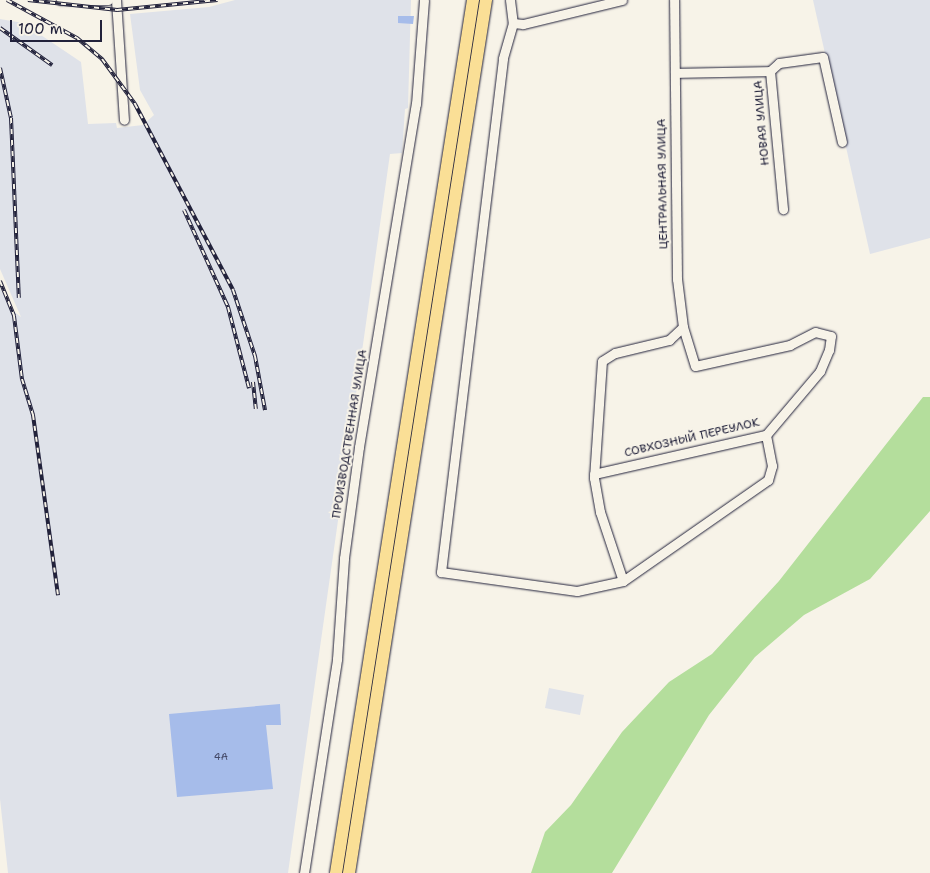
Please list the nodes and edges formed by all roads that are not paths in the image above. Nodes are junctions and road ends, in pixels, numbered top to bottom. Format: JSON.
{"nodes":[{"id":1,"x":61,"y":0,"type":"edge"},
{"id":2,"x":108,"y":0,"type":"edge"},
{"id":3,"x":116,"y":0,"type":"edge"},
{"id":4,"x":424,"y":0,"type":"edge"},
{"id":5,"x":473,"y":0,"type":"edge"},
{"id":6,"x":486,"y":0,"type":"edge"},
{"id":7,"x":510,"y":0,"type":"edge"},
{"id":8,"x":622,"y":0,"type":"edge"},
{"id":9,"x":674,"y":0,"type":"edge"},
{"id":10,"x":513,"y":23,"type":"junction"},
{"id":11,"x":770,"y":71,"type":"junction"},
{"id":12,"x":675,"y":73,"type":"junction"},
{"id":13,"x":124,"y":120,"type":"dead end"},
{"id":14,"x":842,"y":142,"type":"dead end"},
{"id":15,"x":783,"y":208,"type":"dead end"},
{"id":16,"x":683,"y":327,"type":"junction"},
{"id":17,"x":831,"y":336,"type":"joint"},
{"id":18,"x":766,"y":435,"type":"junction"},
{"id":19,"x":594,"y":474,"type":"junction"},
{"id":20,"x":622,"y":581,"type":"junction"},
{"id":21,"x":304,"y":873,"type":"edge"},
{"id":22,"x":336,"y":873,"type":"edge"},
{"id":23,"x":348,"y":873,"type":"edge"}],
"edges":[{"from":1,"to":2,"type":"street"},
{"from":3,"to":13,"type":"street"},
{"from":4,"to":21,"type":"street","name":"ПРОИЗВОДСТВЕННАЯ УЛИЦА"},
{"from":5,"to":22,"type":"highway"},
{"from":6,"to":23,"type":"highway"},
{"from":7,"to":10,"type":"street"},
{"from":8,"to":10,"type":"street"},
{"from":9,"to":12,"type":"street","name":"ЦЕНТРАЛЬНАЯ УЛИЦА"},
{"from":10,"to":20,"type":"street"},
{"from":11,"to":12,"type":"street","name":"НОВАЯ УЛИЦА"},
{"from":11,"to":14,"type":"street"},
{"from":11,"to":15,"type":"street","name":"НОВАЯ УЛИЦА"},
{"from":12,"to":16,"type":"street","name":"ЦЕНТРАЛЬНАЯ УЛИЦА"},
{"from":16,"to":17,"type":"street","name":"ЦЕНТРАЛЬНАЯ УЛИЦА"},
{"from":16,"to":19,"type":"street"},
{"from":17,"to":18,"type":"street","name":"СОВХОЗНЫЙ ПЕРЕУЛОК"},
{"from":18,"to":19,"type":"street","name":"СОВХОЗНЫЙ ПЕРЕУЛОК"},
{"from":18,"to":20,"type":"street"},
{"from":19,"to":20,"type":"street"}]}
